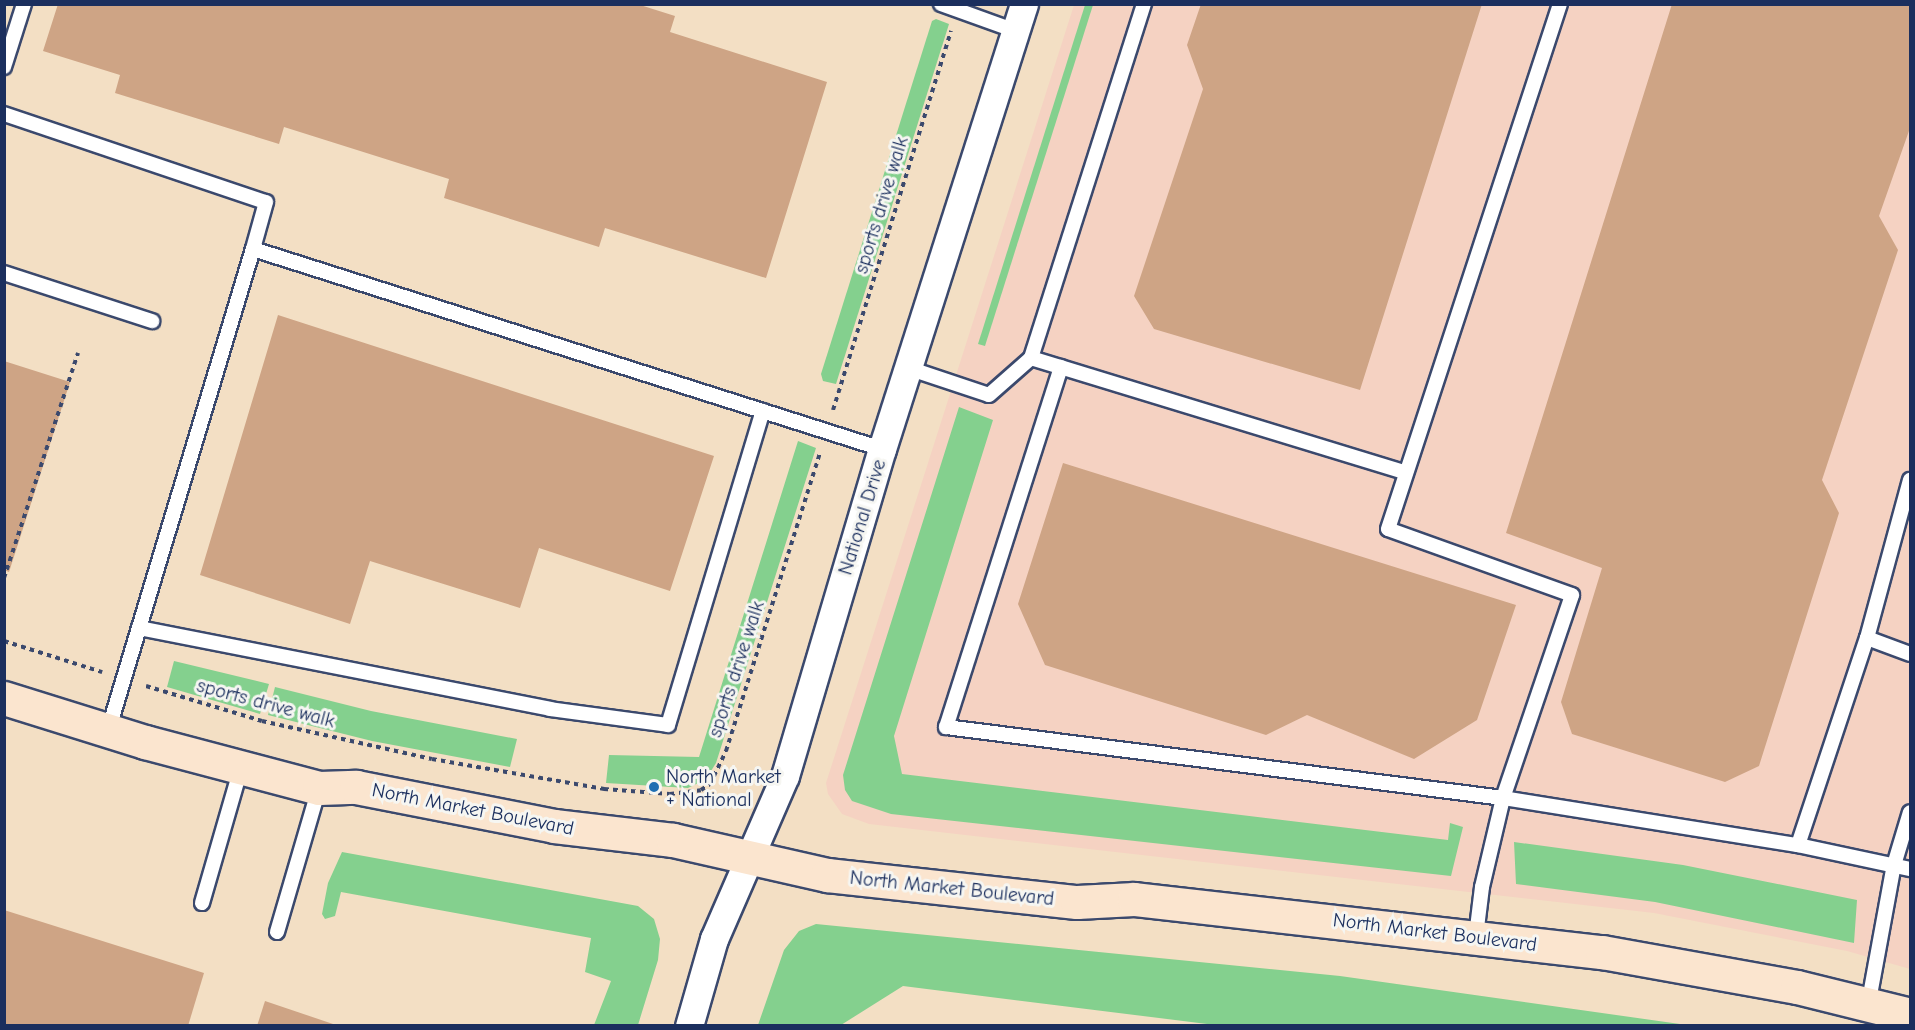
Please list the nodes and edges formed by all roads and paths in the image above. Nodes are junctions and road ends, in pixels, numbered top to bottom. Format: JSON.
{"nodes":[{"id":1,"x":24,"y":4,"type":"edge"},
{"id":2,"x":941,"y":4,"type":"edge"},
{"id":3,"x":1024,"y":4,"type":"edge"},
{"id":4,"x":1144,"y":4,"type":"edge"},
{"id":5,"x":1560,"y":4,"type":"edge"},
{"id":6,"x":958,"y":10,"type":"junction"},
{"id":7,"x":1016,"y":31,"type":"junction"},
{"id":8,"x":4,"y":66,"type":"edge"},
{"id":9,"x":4,"y":114,"type":"edge"},
{"id":10,"x":253,"y":249,"type":"junction"},
{"id":11,"x":4,"y":273,"type":"edge"},
{"id":12,"x":152,"y":321,"type":"dead end"},
{"id":13,"x":78,"y":353,"type":"dead end"},
{"id":14,"x":1031,"y":358,"type":"junction"},
{"id":15,"x":1061,"y":367,"type":"junction"},
{"id":16,"x":908,"y":368,"type":"junction"},
{"id":17,"x":763,"y":411,"type":"junction"},
{"id":18,"x":826,"y":431,"type":"junction"},
{"id":19,"x":882,"y":449,"type":"junction"},
{"id":20,"x":1406,"y":473,"type":"junction"},
{"id":21,"x":1911,"y":480,"type":"edge"},
{"id":22,"x":4,"y":578,"type":"edge"},
{"id":23,"x":139,"y":628,"type":"junction"},
{"id":24,"x":1867,"y":638,"type":"junction"},
{"id":25,"x":4,"y":641,"type":"edge"},
{"id":26,"x":1911,"y":654,"type":"edge"},
{"id":27,"x":124,"y":679,"type":"junction"},
{"id":28,"x":4,"y":698,"type":"edge"},
{"id":29,"x":108,"y":731,"type":"junction"},
{"id":30,"x":241,"y":768,"type":"junction"},
{"id":31,"x":319,"y":788,"type":"junction"},
{"id":32,"x":1503,"y":798,"type":"junction"},
{"id":33,"x":1911,"y":812,"type":"edge"},
{"id":34,"x":1798,"y":845,"type":"junction"},
{"id":35,"x":749,"y":858,"type":"junction"},
{"id":36,"x":1894,"y":865,"type":"junction"},
{"id":37,"x":1911,"y":869,"type":"edge"},
{"id":38,"x":202,"y":903,"type":"dead end"},
{"id":39,"x":277,"y":932,"type":"dead end"},
{"id":40,"x":1476,"y":936,"type":"junction"},
{"id":41,"x":1868,"y":1006,"type":"junction"},
{"id":42,"x":1911,"y":1016,"type":"edge"},
{"id":43,"x":689,"y":1026,"type":"edge"}],
"edges":[{"from":1,"to":8,"type":"lane"},
{"from":2,"to":6,"type":"lane"},
{"from":3,"to":7,"type":"street","name":"National Drive"},
{"from":4,"to":14,"type":"lane"},
{"from":5,"to":20,"type":"lane"},
{"from":6,"to":7,"type":"lane"},
{"from":6,"to":18,"type":"path","name":"sports drive walk"},
{"from":7,"to":16,"type":"street","name":"National Drive"},
{"from":9,"to":10,"type":"lane"},
{"from":10,"to":17,"type":"lane"},
{"from":10,"to":23,"type":"lane"},
{"from":11,"to":12,"type":"lane"},
{"from":13,"to":22,"type":"path"},
{"from":14,"to":15,"type":"lane"},
{"from":14,"to":16,"type":"lane"},
{"from":15,"to":20,"type":"lane"},
{"from":15,"to":32,"type":"lane"},
{"from":16,"to":19,"type":"street","name":"National Drive"},
{"from":17,"to":18,"type":"lane"},
{"from":17,"to":23,"type":"lane"},
{"from":18,"to":19,"type":"lane"},
{"from":18,"to":27,"type":"path","name":"sports drive walk"},
{"from":19,"to":35,"type":"street","name":"National Drive"},
{"from":20,"to":32,"type":"lane"},
{"from":21,"to":24,"type":"lane"},
{"from":23,"to":27,"type":"lane"},
{"from":24,"to":26,"type":"lane"},
{"from":24,"to":34,"type":"lane"},
{"from":25,"to":27,"type":"path","name":"sports drive walk"},
{"from":27,"to":29,"type":"lane"},
{"from":28,"to":29,"type":"main road","name":"North Market Boulevard"},
{"from":29,"to":30,"type":"main road","name":"North Market Boulevard"},
{"from":30,"to":31,"type":"main road","name":"North Market Boulevard"},
{"from":30,"to":38,"type":"lane"},
{"from":31,"to":35,"type":"main road","name":"North Market Boulevard"},
{"from":31,"to":39,"type":"lane"},
{"from":32,"to":34,"type":"lane"},
{"from":32,"to":40,"type":"lane"},
{"from":33,"to":36,"type":"lane"},
{"from":34,"to":36,"type":"lane"},
{"from":35,"to":40,"type":"main road","name":"North Market Boulevard"},
{"from":35,"to":43,"type":"street","name":"National Drive"},
{"from":36,"to":37,"type":"lane"},
{"from":36,"to":41,"type":"lane"},
{"from":40,"to":41,"type":"main road","name":"North Market Boulevard"},
{"from":41,"to":42,"type":"main road","name":"North Market Boulevard"}]}
